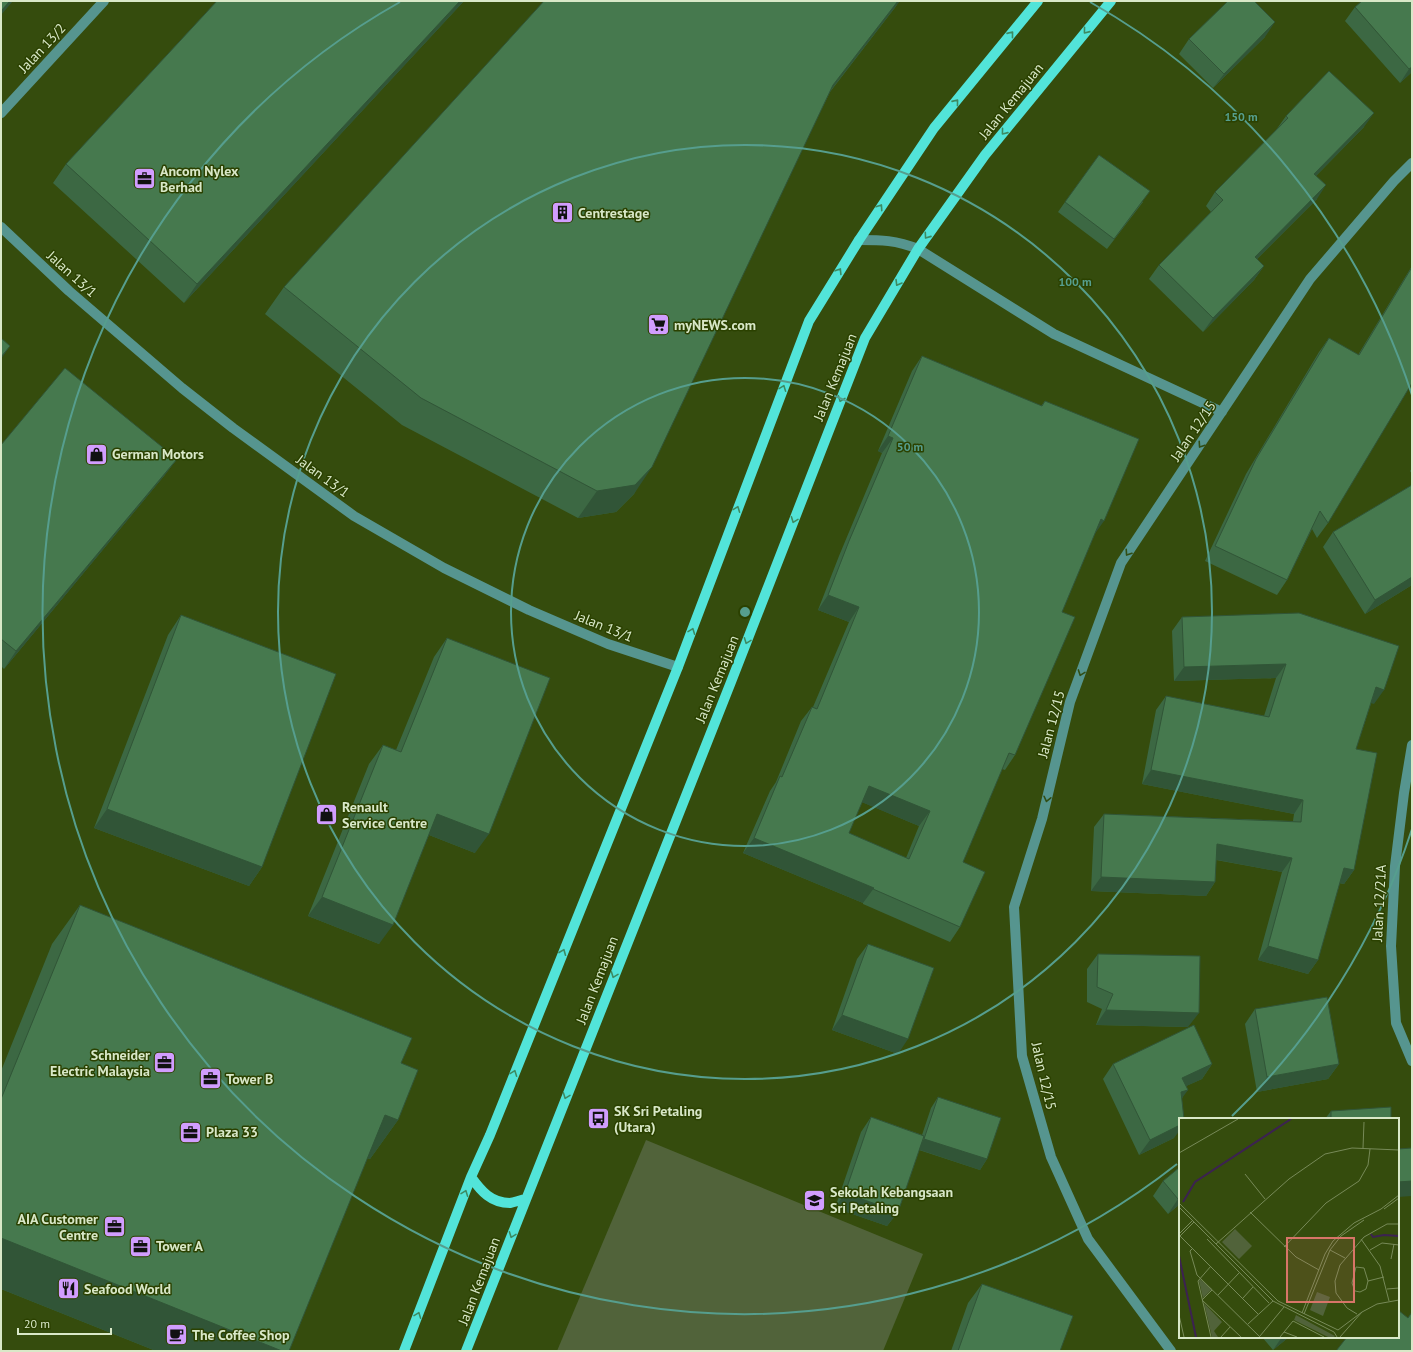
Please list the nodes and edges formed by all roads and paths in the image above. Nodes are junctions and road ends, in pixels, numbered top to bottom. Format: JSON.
{"nodes":[{"id":1,"x":104,"y":1,"type":"edge"},
{"id":2,"x":1038,"y":1,"type":"edge"},
{"id":3,"x":1111,"y":1,"type":"edge"},
{"id":4,"x":1,"y":113,"type":"edge"},
{"id":5,"x":1412,"y":163,"type":"edge"},
{"id":6,"x":1,"y":227,"type":"edge"},
{"id":7,"x":858,"y":240,"type":"junction"},
{"id":8,"x":918,"y":249,"type":"junction"},
{"id":9,"x":1222,"y":412,"type":"junction"},
{"id":10,"x":678,"y":667,"type":"junction"},
{"id":11,"x":1412,"y":745,"type":"edge"},
{"id":12,"x":1412,"y":1061,"type":"edge"},
{"id":13,"x":471,"y":1177,"type":"junction"},
{"id":14,"x":526,"y":1199,"type":"junction"},
{"id":15,"x":404,"y":1351,"type":"edge"},
{"id":16,"x":466,"y":1351,"type":"edge"},
{"id":17,"x":1171,"y":1351,"type":"edge"}],
"edges":[{"from":1,"to":4,"type":"street","name":"Jalan 13/2"},
{"from":7,"to":2,"type":"main road","one_way":true},
{"from":3,"to":8,"type":"main road","name":"Jalan Kemajuan","one_way":true},
{"from":5,"to":9,"type":"street","name":"Jalan 12/15"},
{"from":6,"to":10,"type":"street","name":"Jalan 13/1"},
{"from":7,"to":8,"type":"street"},
{"from":10,"to":7,"type":"main road","one_way":true},
{"from":8,"to":9,"type":"street"},
{"from":8,"to":14,"type":"main road","name":"Jalan Kemajuan","one_way":true},
{"from":9,"to":17,"type":"street","name":"Jalan 12/15","one_way":true},
{"from":13,"to":10,"type":"main road","one_way":true},
{"from":11,"to":12,"type":"street","name":"Jalan 12/21A"},
{"from":13,"to":14,"type":"main road"},
{"from":15,"to":13,"type":"main road","one_way":true},
{"from":14,"to":16,"type":"main road","name":"Jalan Kemajuan","one_way":true}]}
